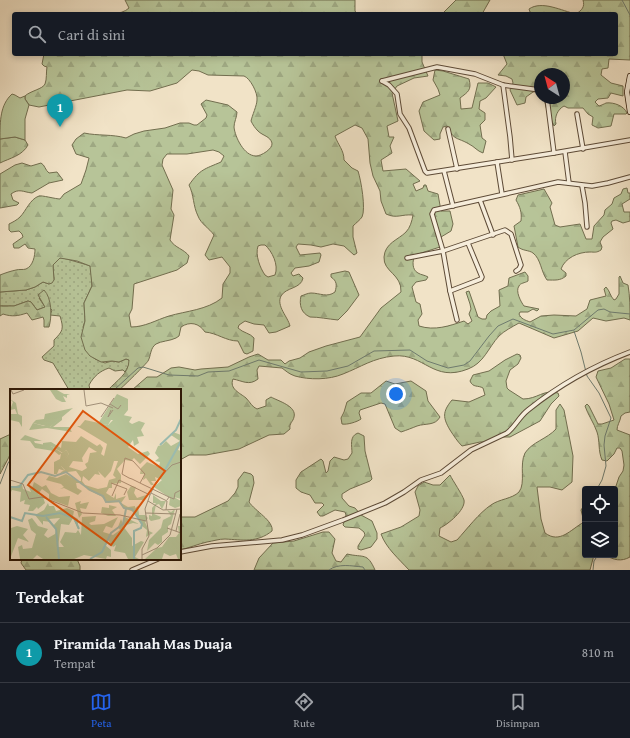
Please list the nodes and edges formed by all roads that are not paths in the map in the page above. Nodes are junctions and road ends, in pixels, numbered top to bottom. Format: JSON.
{"nodes":[{"id":1,"x":630,"y":76,"type":"edge"},
{"id":2,"x":504,"y":85,"type":"junction"},
{"id":3,"x":534,"y":89,"type":"edge"},
{"id":4,"x":547,"y":104,"type":"edge"},
{"id":5,"x":630,"y":112,"type":"edge"},
{"id":6,"x":577,"y":114,"type":"dead end"},
{"id":7,"x":448,"y":129,"type":"dead end"},
{"id":8,"x":630,"y":140,"type":"edge"},
{"id":9,"x":582,"y":148,"type":"junction"},
{"id":10,"x":565,"y":152,"type":"junction"},
{"id":11,"x":554,"y":154,"type":"junction"},
{"id":12,"x":512,"y":160,"type":"junction"},
{"id":13,"x":497,"y":162,"type":"junction"},
{"id":14,"x":458,"y":169,"type":"junction"},
{"id":15,"x":444,"y":171,"type":"junction"},
{"id":16,"x":630,"y":177,"type":"edge"},
{"id":17,"x":569,"y":183,"type":"junction"},
{"id":18,"x":582,"y":186,"type":"junction"},
{"id":19,"x":502,"y":194,"type":"junction"},
{"id":20,"x":480,"y":200,"type":"junction"},
{"id":21,"x":453,"y":206,"type":"junction"},
{"id":22,"x":586,"y":227,"type":"dead end"},
{"id":23,"x":493,"y":235,"type":"junction"},
{"id":24,"x":468,"y":244,"type":"junction"},
{"id":25,"x":443,"y":251,"type":"junction"},
{"id":26,"x":407,"y":258,"type":"dead end"},
{"id":27,"x":516,"y":271,"type":"dead end"},
{"id":28,"x":450,"y":291,"type":"junction"},
{"id":29,"x":457,"y":320,"type":"dead end"},
{"id":30,"x":630,"y":352,"type":"edge"},
{"id":31,"x":181,"y":552,"type":"edge"},
{"id":32,"x":156,"y":560,"type":"edge"},
{"id":33,"x":132,"y":570,"type":"edge"}],
"edges":[{"from":1,"to":5,"type":"main road"},
{"from":2,"to":3,"type":"street"},
{"from":2,"to":12,"type":"street"},
{"from":2,"to":15,"type":"street"},
{"from":4,"to":11,"type":"street"},
{"from":6,"to":9,"type":"street"},
{"from":7,"to":14,"type":"street"},
{"from":8,"to":9,"type":"street"},
{"from":9,"to":10,"type":"street"},
{"from":10,"to":11,"type":"street"},
{"from":10,"to":17,"type":"street"},
{"from":11,"to":12,"type":"street"},
{"from":12,"to":13,"type":"street"},
{"from":13,"to":14,"type":"street"},
{"from":13,"to":19,"type":"street"},
{"from":14,"to":15,"type":"street"},
{"from":15,"to":21,"type":"street"},
{"from":16,"to":18,"type":"street"},
{"from":17,"to":18,"type":"street"},
{"from":17,"to":19,"type":"street"},
{"from":18,"to":22,"type":"street"},
{"from":19,"to":20,"type":"street"},
{"from":20,"to":21,"type":"street"},
{"from":20,"to":23,"type":"street"},
{"from":21,"to":25,"type":"street"},
{"from":23,"to":24,"type":"street"},
{"from":23,"to":27,"type":"street"},
{"from":24,"to":25,"type":"street"},
{"from":24,"to":28,"type":"street"},
{"from":25,"to":26,"type":"street"},
{"from":25,"to":28,"type":"street"},
{"from":28,"to":29,"type":"street"},
{"from":30,"to":31,"type":"street"},
{"from":32,"to":33,"type":"street"}]}
